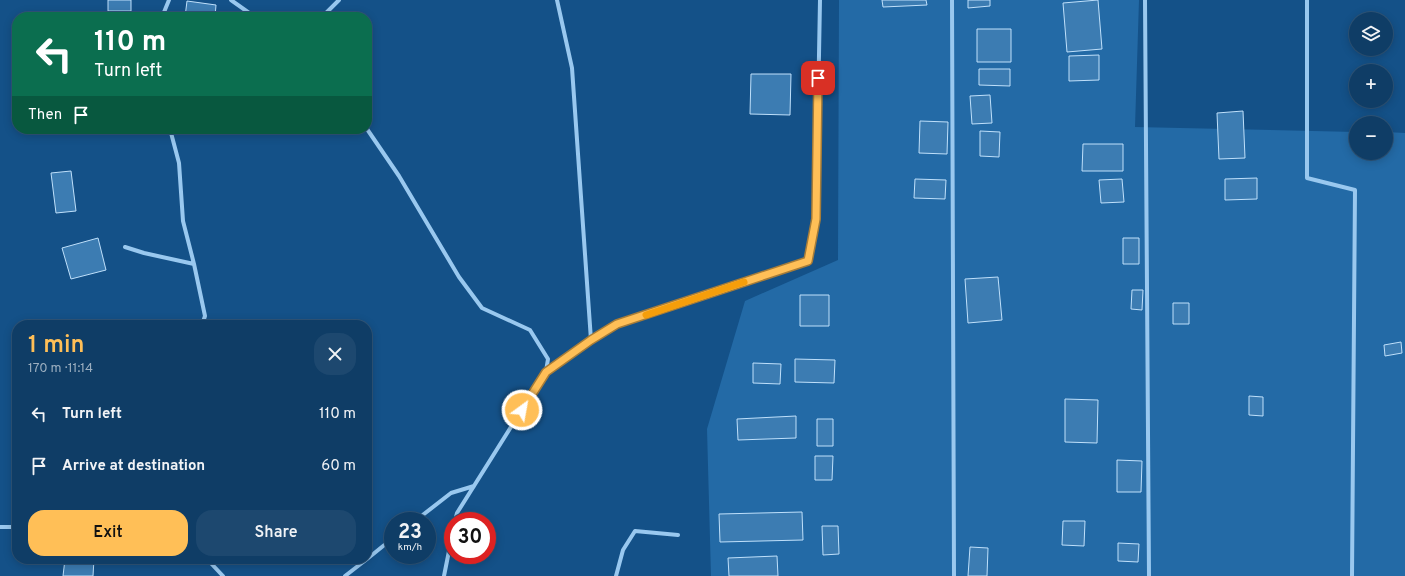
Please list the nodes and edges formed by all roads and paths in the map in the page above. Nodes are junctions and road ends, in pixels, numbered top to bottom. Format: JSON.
{"nodes":[{"id":1,"x":169,"y":0,"type":"edge"},
{"id":2,"x":232,"y":0,"type":"edge"},
{"id":3,"x":339,"y":0,"type":"edge"},
{"id":4,"x":557,"y":0,"type":"edge"},
{"id":5,"x":820,"y":0,"type":"edge"},
{"id":6,"x":952,"y":0,"type":"edge"},
{"id":7,"x":1144,"y":0,"type":"edge"},
{"id":8,"x":1307,"y":0,"type":"edge"},
{"id":9,"x":164,"y":12,"type":"edge"},
{"id":10,"x":248,"y":12,"type":"edge"},
{"id":11,"x":327,"y":12,"type":"edge"},
{"id":12,"x":171,"y":134,"type":"edge"},
{"id":13,"x":371,"y":134,"type":"edge"},
{"id":14,"x":125,"y":247,"type":"dead end"},
{"id":15,"x":194,"y":264,"type":"junction"},
{"id":16,"x":204,"y":320,"type":"edge"},
{"id":17,"x":591,"y":340,"type":"junction"},
{"id":18,"x":546,"y":372,"type":"junction"},
{"id":19,"x":474,"y":486,"type":"junction"},
{"id":20,"x":426,"y":512,"type":"edge"},
{"id":21,"x":458,"y":512,"type":"edge"},
{"id":22,"x":0,"y":527,"type":"edge"},
{"id":23,"x":12,"y":527,"type":"edge"},
{"id":24,"x":678,"y":535,"type":"dead end"},
{"id":25,"x":384,"y":545,"type":"edge"},
{"id":26,"x":372,"y":555,"type":"edge"},
{"id":27,"x":212,"y":564,"type":"edge"},
{"id":28,"x":361,"y":564,"type":"edge"},
{"id":29,"x":446,"y":564,"type":"edge"},
{"id":30,"x":223,"y":576,"type":"edge"},
{"id":31,"x":345,"y":576,"type":"edge"},
{"id":32,"x":444,"y":576,"type":"edge"},
{"id":33,"x":616,"y":576,"type":"edge"},
{"id":34,"x":954,"y":576,"type":"edge"},
{"id":35,"x":1149,"y":576,"type":"edge"},
{"id":36,"x":1352,"y":576,"type":"edge"}],
"edges":[{"from":1,"to":9,"type":"street"},
{"from":2,"to":10,"type":"street"},
{"from":3,"to":11,"type":"street"},
{"from":4,"to":17,"type":"street"},
{"from":5,"to":17,"type":"street"},
{"from":6,"to":34,"type":"street"},
{"from":7,"to":35,"type":"street"},
{"from":8,"to":36,"type":"street"},
{"from":12,"to":15,"type":"street"},
{"from":13,"to":18,"type":"street"},
{"from":14,"to":15,"type":"street"},
{"from":15,"to":16,"type":"street"},
{"from":17,"to":18,"type":"street"},
{"from":18,"to":19,"type":"street"},
{"from":19,"to":20,"type":"street"},
{"from":19,"to":21,"type":"street"},
{"from":22,"to":23,"type":"street"},
{"from":24,"to":33,"type":"street"},
{"from":25,"to":26,"type":"street"},
{"from":27,"to":30,"type":"street"},
{"from":28,"to":31,"type":"street"},
{"from":29,"to":32,"type":"street"}]}
